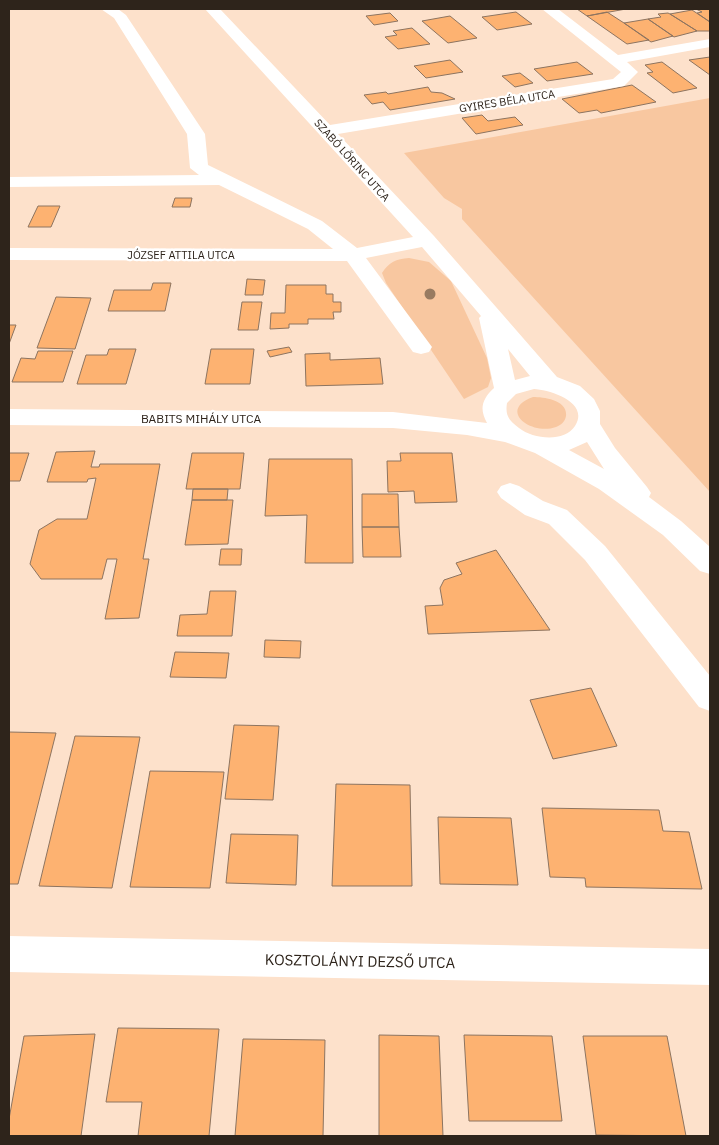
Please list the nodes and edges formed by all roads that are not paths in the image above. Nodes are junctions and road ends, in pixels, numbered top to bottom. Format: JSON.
{"nodes":[{"id":1,"x":108,"y":9,"type":"edge"},
{"id":2,"x":212,"y":9,"type":"edge"},
{"id":3,"x":549,"y":9,"type":"edge"},
{"id":4,"x":710,"y":43,"type":"edge"},
{"id":5,"x":615,"y":60,"type":"junction"},
{"id":6,"x":326,"y":131,"type":"junction"},
{"id":7,"x":223,"y":180,"type":"junction"},
{"id":8,"x":9,"y":182,"type":"edge"},
{"id":9,"x":427,"y":240,"type":"junction"},
{"id":10,"x":9,"y":254,"type":"edge"},
{"id":11,"x":353,"y":255,"type":"junction"},
{"id":12,"x":489,"y":314,"type":"junction"},
{"id":13,"x":421,"y":348,"type":"dead end"},
{"id":14,"x":549,"y":383,"type":"junction"},
{"id":15,"x":500,"y":397,"type":"junction"},
{"id":16,"x":9,"y":417,"type":"edge"},
{"id":17,"x":393,"y":420,"type":"junction"},
{"id":18,"x":589,"y":425,"type":"junction"},
{"id":19,"x":509,"y":435,"type":"junction"},
{"id":20,"x":540,"y":445,"type":"junction"},
{"id":21,"x":510,"y":492,"type":"dead end"},
{"id":22,"x":655,"y":514,"type":"junction"},
{"id":23,"x":710,"y":564,"type":"edge"},
{"id":24,"x":710,"y":698,"type":"edge"},
{"id":25,"x":9,"y":954,"type":"edge"},
{"id":26,"x":710,"y":967,"type":"edge"}],
"edges":[{"from":1,"to":7,"type":"street"},
{"from":2,"to":6,"type":"street","name":"SZABÓ LŐRINC UTCA"},
{"from":3,"to":5,"type":"street","name":"GYIRES BÉLA UTCA"},
{"from":4,"to":5,"type":"street"},
{"from":5,"to":6,"type":"street","name":"GYIRES BÉLA UTCA"},
{"from":6,"to":9,"type":"street","name":"SZABÓ LŐRINC UTCA"},
{"from":7,"to":8,"type":"street"},
{"from":7,"to":11,"type":"street"},
{"from":9,"to":11,"type":"street","name":"JÓZSEF ATTILA UTCA"},
{"from":9,"to":12,"type":"street","name":"SZABÓ LŐRINC UTCA"},
{"from":10,"to":11,"type":"street","name":"JÓZSEF ATTILA UTCA"},
{"from":11,"to":13,"type":"street"},
{"from":12,"to":14,"type":"street","name":"SZABÓ LŐRINC UTCA"},
{"from":12,"to":15,"type":"street","name":"SZABÓ LŐRINC UTCA"},
{"from":14,"to":15,"type":"street"},
{"from":14,"to":18,"type":"street"},
{"from":15,"to":17,"type":"street","name":"BABITS MIHÁLY UTCA"},
{"from":15,"to":19,"type":"street"},
{"from":16,"to":17,"type":"street","name":"BABITS MIHÁLY UTCA"},
{"from":17,"to":19,"type":"street","name":"BABITS MIHÁLY UTCA"},
{"from":18,"to":20,"type":"street"},
{"from":18,"to":22,"type":"street"},
{"from":19,"to":20,"type":"street"},
{"from":20,"to":22,"type":"street"},
{"from":21,"to":24,"type":"street"},
{"from":22,"to":23,"type":"street"},
{"from":25,"to":26,"type":"street","name":"KOSZTOLÁNYI DEZSŐ UTCA"}]}
